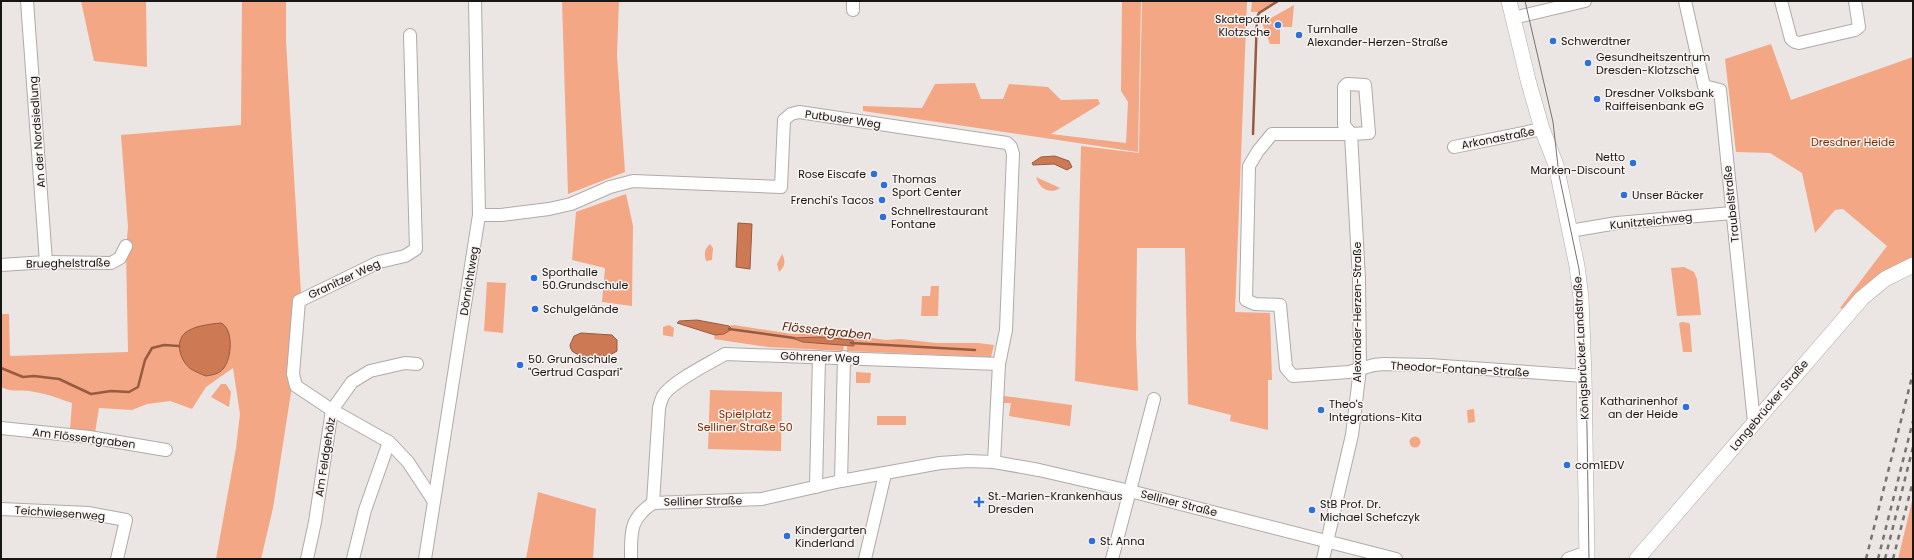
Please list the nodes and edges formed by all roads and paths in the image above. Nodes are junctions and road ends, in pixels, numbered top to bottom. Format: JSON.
{"nodes":[{"id":1,"x":27,"y":1,"type":"edge"},
{"id":2,"x":476,"y":1,"type":"edge"},
{"id":3,"x":1510,"y":1,"type":"edge"},
{"id":4,"x":1585,"y":1,"type":"edge"},
{"id":5,"x":1684,"y":1,"type":"edge"},
{"id":6,"x":1781,"y":1,"type":"edge"},
{"id":7,"x":1855,"y":1,"type":"edge"},
{"id":8,"x":1513,"y":18,"type":"junction"},
{"id":9,"x":410,"y":35,"type":"dead end"},
{"id":10,"x":1542,"y":129,"type":"junction"},
{"id":11,"x":1454,"y":147,"type":"dead end"},
{"id":12,"x":1249,"y":166,"type":"joint"},
{"id":13,"x":1732,"y":213,"type":"junction"},
{"id":14,"x":479,"y":215,"type":"junction"},
{"id":15,"x":1570,"y":231,"type":"junction"},
{"id":16,"x":126,"y":246,"type":"dead end"},
{"id":17,"x":46,"y":262,"type":"junction"},
{"id":18,"x":1,"y":265,"type":"edge"},
{"id":19,"x":1913,"y":265,"type":"edge"},
{"id":20,"x":819,"y":357,"type":"junction"},
{"id":21,"x":844,"y":357,"type":"junction"},
{"id":22,"x":417,"y":364,"type":"dead end"},
{"id":23,"x":999,"y":364,"type":"junction"},
{"id":24,"x":1360,"y":369,"type":"junction"},
{"id":25,"x":1584,"y":376,"type":"junction"},
{"id":26,"x":1154,"y":399,"type":"dead end"},
{"id":27,"x":332,"y":410,"type":"junction"},
{"id":28,"x":1754,"y":422,"type":"junction"},
{"id":29,"x":1,"y":428,"type":"edge"},
{"id":30,"x":389,"y":442,"type":"junction"},
{"id":31,"x":166,"y":450,"type":"dead end"},
{"id":32,"x":994,"y":462,"type":"junction"},
{"id":33,"x":885,"y":474,"type":"junction"},
{"id":34,"x":841,"y":481,"type":"junction"},
{"id":35,"x":816,"y":486,"type":"junction"},
{"id":36,"x":1130,"y":491,"type":"junction"},
{"id":37,"x":433,"y":500,"type":"junction"},
{"id":38,"x":653,"y":503,"type":"junction"},
{"id":39,"x":1,"y":509,"type":"edge"},
{"id":40,"x":1328,"y":542,"type":"junction"},
{"id":41,"x":1587,"y":556,"type":"edge"},
{"id":42,"x":118,"y":559,"type":"edge"},
{"id":43,"x":307,"y":559,"type":"edge"},
{"id":44,"x":353,"y":559,"type":"edge"},
{"id":45,"x":425,"y":559,"type":"edge"},
{"id":46,"x":631,"y":559,"type":"edge"},
{"id":47,"x":865,"y":559,"type":"edge"},
{"id":48,"x":1112,"y":559,"type":"edge"},
{"id":49,"x":1323,"y":559,"type":"edge"},
{"id":50,"x":1396,"y":559,"type":"edge"},
{"id":51,"x":1568,"y":559,"type":"edge"},
{"id":52,"x":1637,"y":559,"type":"edge"}],
"edges":[{"from":1,"to":17,"type":"street","name":"An der Nordsiedlung"},
{"from":2,"to":14,"type":"street","name":"Dörnichtweg"},
{"from":3,"to":8,"type":"main road","name":"Königsbrücker Landstraße"},
{"from":4,"to":8,"type":"street"},
{"from":5,"to":13,"type":"street","name":"Traubelstraße"},
{"from":6,"to":7,"type":"street"},
{"from":8,"to":10,"type":"main road","name":"Königsbrücker Landstraße"},
{"from":9,"to":27,"type":"street","name":"Granitzer Weg"},
{"from":10,"to":11,"type":"street","name":"Arkonastraße"},
{"from":10,"to":15,"type":"main road","name":"Königsbrücker Landstraße"},
{"from":12,"to":24,"type":"street","name":"Theodor-Fontane-Straße"},
{"from":12,"to":24,"type":"street","name":"Alexander-Herzen-Straße"},
{"from":13,"to":15,"type":"street","name":"Kunitzteichweg"},
{"from":13,"to":28,"type":"street","name":"Traubelstraße"},
{"from":14,"to":23,"type":"street","name":"Putbuser Weg"},
{"from":14,"to":37,"type":"street","name":"Dörnichtweg"},
{"from":15,"to":25,"type":"main road","name":"Königsbrücker Landstraße"},
{"from":16,"to":17,"type":"street","name":"Brueghelstraße"},
{"from":17,"to":18,"type":"street","name":"Brueghelstraße"},
{"from":19,"to":28,"type":"main road","name":"Langebrücker Straße"},
{"from":20,"to":21,"type":"street","name":"Göhrener Weg"},
{"from":20,"to":35,"type":"street"},
{"from":20,"to":38,"type":"street","name":"Göhrener Weg"},
{"from":21,"to":23,"type":"street","name":"Göhrener Weg"},
{"from":21,"to":34,"type":"street"},
{"from":22,"to":27,"type":"street","name":"Am Feldgehölz"},
{"from":23,"to":32,"type":"street"},
{"from":24,"to":25,"type":"street","name":"Theodor-Fontane-Straße"},
{"from":24,"to":40,"type":"street","name":"Alexander-Herzen-Straße"},
{"from":25,"to":41,"type":"main road","name":"Königsbrücker Landstraße"},
{"from":26,"to":36,"type":"street"},
{"from":27,"to":30,"type":"street","name":"Granitzer Weg"},
{"from":27,"to":43,"type":"street","name":"Am Feldgehölz"},
{"from":28,"to":52,"type":"main road","name":"Langebrücker Straße"},
{"from":29,"to":31,"type":"street","name":"Am Flössertgraben"},
{"from":30,"to":37,"type":"street","name":"Granitzer Weg"},
{"from":30,"to":44,"type":"street"},
{"from":32,"to":33,"type":"street","name":"Selliner Straße"},
{"from":32,"to":36,"type":"street","name":"Selliner Straße"},
{"from":33,"to":34,"type":"street","name":"Selliner Straße"},
{"from":33,"to":47,"type":"street"},
{"from":34,"to":35,"type":"street","name":"Selliner Straße"},
{"from":35,"to":38,"type":"street","name":"Selliner Straße"},
{"from":36,"to":40,"type":"street","name":"Selliner Straße"},
{"from":36,"to":48,"type":"street"},
{"from":37,"to":45,"type":"street","name":"Dörnichtweg"},
{"from":38,"to":46,"type":"street","name":"Selliner Straße"},
{"from":39,"to":42,"type":"street","name":"Teichwiesenweg"},
{"from":40,"to":49,"type":"street","name":"Alexander-Herzen-Straße"},
{"from":40,"to":50,"type":"street","name":"Selliner Straße"},
{"from":41,"to":51,"type":"street"}]}
